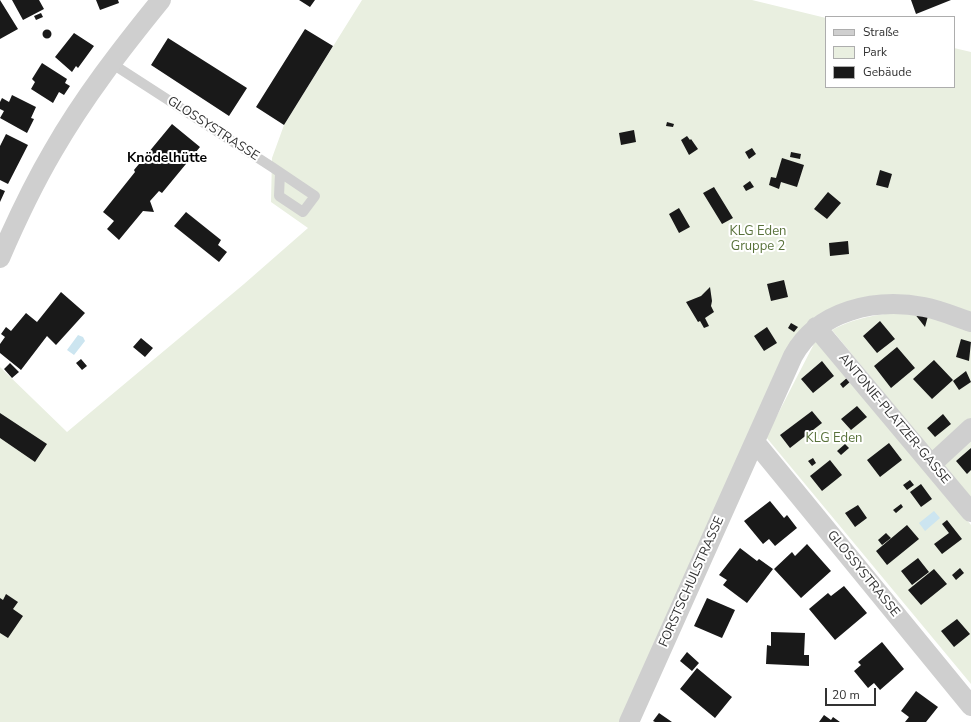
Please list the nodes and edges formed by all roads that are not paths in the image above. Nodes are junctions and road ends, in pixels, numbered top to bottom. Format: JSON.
{"nodes":[{"id":1,"x":161,"y":0,"type":"edge"},
{"id":2,"x":111,"y":64,"type":"junction"},
{"id":3,"x":280,"y":173,"type":"junction"},
{"id":4,"x":0,"y":258,"type":"edge"},
{"id":5,"x":971,"y":322,"type":"edge"},
{"id":6,"x":816,"y":327,"type":"junction"},
{"id":7,"x":971,"y":428,"type":"edge"},
{"id":8,"x":756,"y":442,"type":"junction"},
{"id":9,"x":932,"y":464,"type":"junction"},
{"id":10,"x":971,"y":512,"type":"edge"},
{"id":11,"x":971,"y":706,"type":"edge"},
{"id":12,"x":628,"y":722,"type":"edge"}],
"edges":[{"from":1,"to":2,"type":"street"},
{"from":2,"to":3,"type":"lane","name":"GLOSSYSTRASSE"},
{"from":2,"to":4,"type":"street"},
{"from":3,"to":3,"type":"lane","name":"GLOSSYSTRASSE"},
{"from":5,"to":6,"type":"street","name":"FORSTSCHULSTRASSE"},
{"from":6,"to":8,"type":"street","name":"FORSTSCHULSTRASSE"},
{"from":6,"to":9,"type":"street","name":"ANTONIE-PLATZER-GASSE"},
{"from":7,"to":9,"type":"street"},
{"from":8,"to":11,"type":"street","name":"GLOSSYSTRASSE"},
{"from":8,"to":12,"type":"street","name":"FORSTSCHULSTRASSE"},
{"from":9,"to":10,"type":"street","name":"ANTONIE-PLATZER-GASSE"}]}
